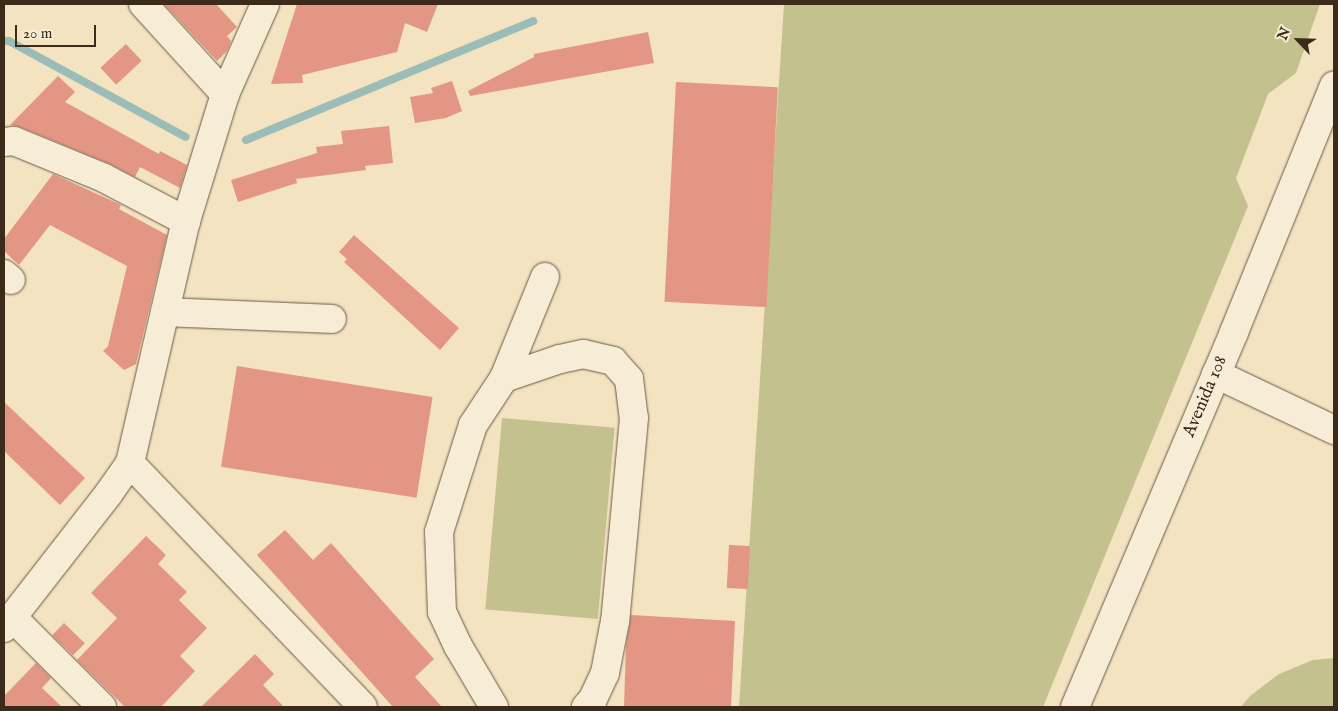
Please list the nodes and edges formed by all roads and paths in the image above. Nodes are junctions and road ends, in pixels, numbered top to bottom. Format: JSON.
{"nodes":[{"id":1,"x":143,"y":4,"type":"edge"},
{"id":2,"x":265,"y":4,"type":"edge"},
{"id":3,"x":1334,"y":86,"type":"edge"},
{"id":4,"x":225,"y":94,"type":"junction"},
{"id":5,"x":4,"y":142,"type":"edge"},
{"id":6,"x":186,"y":221,"type":"junction"},
{"id":7,"x":545,"y":277,"type":"dead end"},
{"id":8,"x":165,"y":312,"type":"junction"},
{"id":9,"x":332,"y":319,"type":"dead end"},
{"id":10,"x":1216,"y":374,"type":"junction"},
{"id":11,"x":504,"y":378,"type":"junction"},
{"id":12,"x":1334,"y":430,"type":"edge"},
{"id":13,"x":130,"y":463,"type":"junction"},
{"id":14,"x":8,"y":623,"type":"edge"},
{"id":15,"x":102,"y":707,"type":"edge"},
{"id":16,"x":363,"y":707,"type":"edge"},
{"id":17,"x":494,"y":707,"type":"edge"},
{"id":18,"x":586,"y":707,"type":"edge"},
{"id":19,"x":1074,"y":707,"type":"edge"}],
"edges":[{"from":1,"to":4,"type":"street"},
{"from":2,"to":4,"type":"street"},
{"from":3,"to":10,"type":"street","name":"Avenida 108"},
{"from":4,"to":6,"type":"street"},
{"from":5,"to":6,"type":"street"},
{"from":6,"to":8,"type":"street"},
{"from":7,"to":11,"type":"street"},
{"from":8,"to":9,"type":"street"},
{"from":8,"to":13,"type":"street"},
{"from":10,"to":12,"type":"street"},
{"from":10,"to":19,"type":"street","name":"Avenida 108"},
{"from":11,"to":17,"type":"street"},
{"from":11,"to":18,"type":"street"},
{"from":13,"to":14,"type":"street"},
{"from":13,"to":16,"type":"street"},
{"from":14,"to":15,"type":"street"}]}
